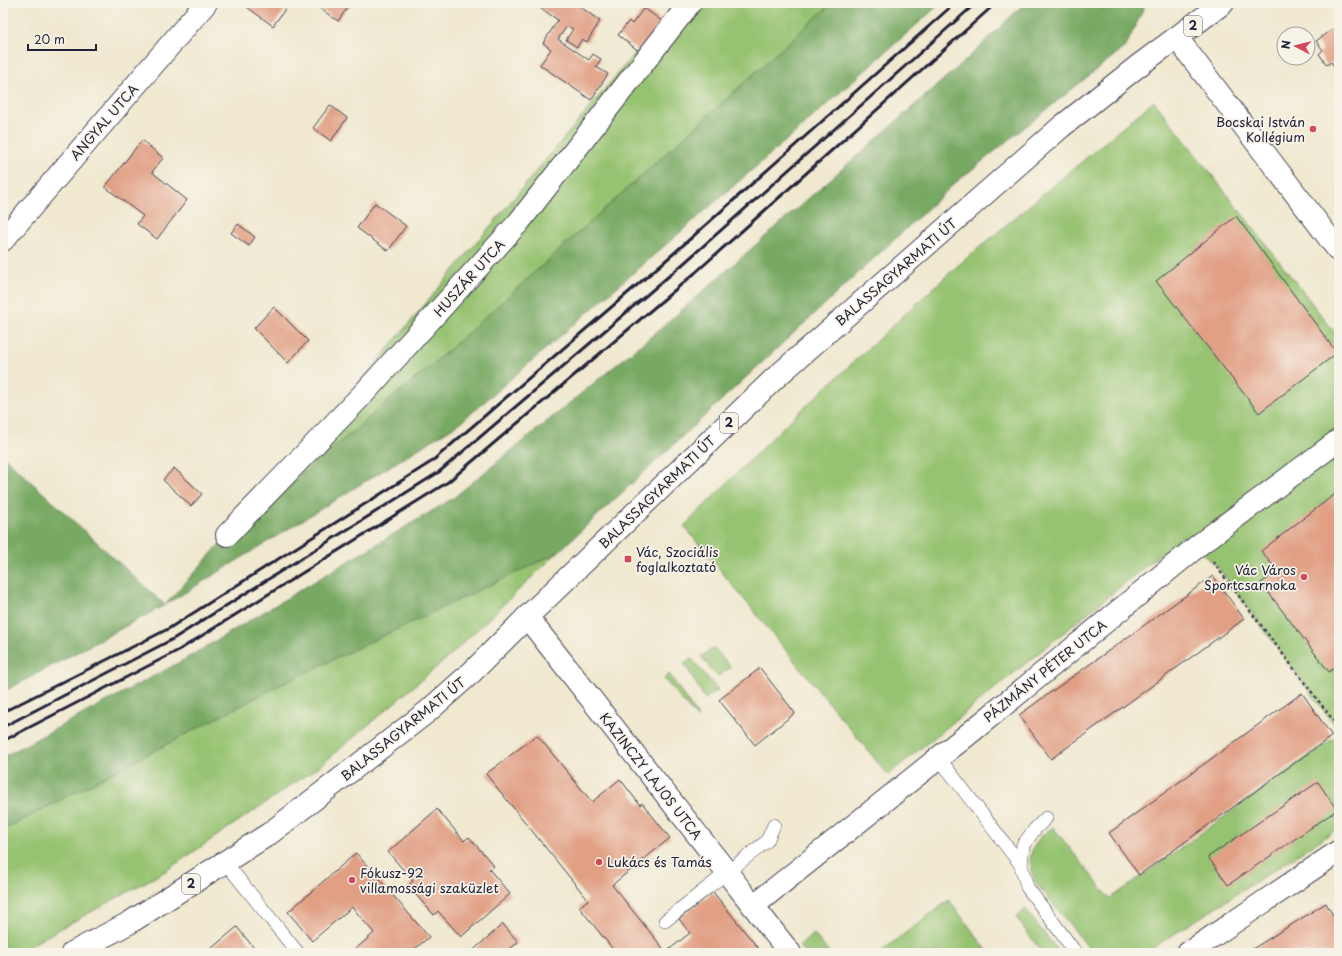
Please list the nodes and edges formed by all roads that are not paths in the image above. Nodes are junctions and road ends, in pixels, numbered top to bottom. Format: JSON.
{"nodes":[{"id":1,"x":206,"y":3,"type":"edge"},
{"id":2,"x":690,"y":3,"type":"edge"},
{"id":3,"x":1223,"y":3,"type":"edge"},
{"id":4,"x":1177,"y":38,"type":"junction"},
{"id":5,"x":3,"y":240,"type":"edge"},
{"id":6,"x":1339,"y":251,"type":"edge"},
{"id":7,"x":1339,"y":440,"type":"edge"},
{"id":8,"x":227,"y":535,"type":"dead end"},
{"id":9,"x":527,"y":617,"type":"junction"},
{"id":10,"x":938,"y":758,"type":"junction"},
{"id":11,"x":1046,"y":818,"type":"dead end"},
{"id":12,"x":774,"y":825,"type":"dead end"},
{"id":13,"x":1339,"y":851,"type":"edge"},
{"id":14,"x":225,"y":862,"type":"junction"},
{"id":15,"x":1021,"y":865,"type":"junction"},
{"id":16,"x":727,"y":872,"type":"junction"},
{"id":17,"x":753,"y":906,"type":"junction"},
{"id":18,"x":665,"y":921,"type":"dead end"},
{"id":19,"x":72,"y":953,"type":"edge"},
{"id":20,"x":298,"y":953,"type":"edge"},
{"id":21,"x":790,"y":953,"type":"edge"},
{"id":22,"x":1076,"y":953,"type":"edge"},
{"id":23,"x":1188,"y":953,"type":"edge"}],
"edges":[{"from":1,"to":5,"type":"street","name":"ANGYAL UTCA"},
{"from":2,"to":8,"type":"street","name":"HUSZÁR UTCA"},
{"from":3,"to":4,"type":"street","name":"BALASSAGYARMATI ÚT","number":"2"},
{"from":4,"to":6,"type":"street"},
{"from":4,"to":9,"type":"street","name":"BALASSAGYARMATI ÚT","number":"2"},
{"from":7,"to":10,"type":"street","name":"PÁZMÁNY PÉTER UTCA"},
{"from":9,"to":14,"type":"street","name":"BALASSAGYARMATI ÚT","number":"2"},
{"from":9,"to":16,"type":"street","name":"KAZINCZY LAJOS UTCA"},
{"from":10,"to":15,"type":"lane"},
{"from":10,"to":17,"type":"street","name":"PÁZMÁNY PÉTER UTCA"},
{"from":11,"to":15,"type":"lane"},
{"from":12,"to":16,"type":"lane"},
{"from":13,"to":23,"type":"street"},
{"from":14,"to":19,"type":"street","name":"BALASSAGYARMATI ÚT","number":"2"},
{"from":14,"to":20,"type":"lane"},
{"from":15,"to":22,"type":"lane"},
{"from":16,"to":17,"type":"street","name":"KAZINCZY LAJOS UTCA"},
{"from":16,"to":18,"type":"lane"},
{"from":17,"to":21,"type":"street","name":"KAZINCZY LAJOS UTCA"}]}
